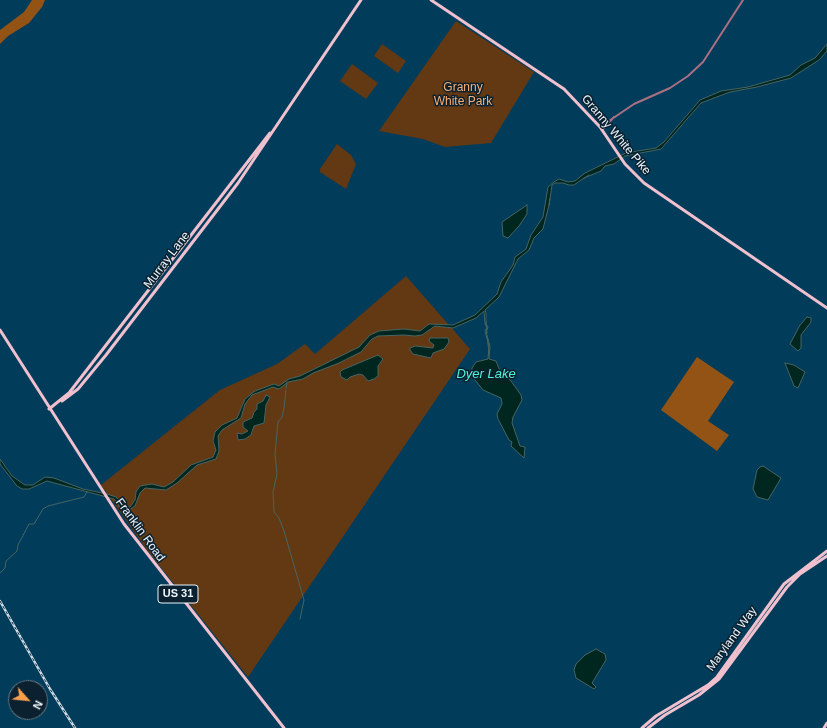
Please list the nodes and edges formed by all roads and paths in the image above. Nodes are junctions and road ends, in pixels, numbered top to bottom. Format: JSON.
{"nodes":[{"id":1,"x":361,"y":0,"type":"edge"},
{"id":2,"x":431,"y":0,"type":"edge"},
{"id":3,"x":743,"y":0,"type":"edge"},
{"id":4,"x":278,"y":123,"type":"junction"},
{"id":5,"x":601,"y":128,"type":"junction"},
{"id":6,"x":827,"y":308,"type":"edge"},
{"id":7,"x":0,"y":330,"type":"edge"},
{"id":8,"x":62,"y":401,"type":"junction"},
{"id":9,"x":49,"y":409,"type":"junction"},
{"id":10,"x":827,"y":551,"type":"edge"},
{"id":11,"x":827,"y":556,"type":"edge"},
{"id":12,"x":782,"y":590,"type":"junction"},
{"id":13,"x":739,"y":647,"type":"junction"},
{"id":14,"x":740,"y":652,"type":"junction"},
{"id":15,"x":677,"y":706,"type":"junction"},
{"id":16,"x":827,"y":723,"type":"edge"},
{"id":17,"x":284,"y":728,"type":"edge"},
{"id":18,"x":642,"y":728,"type":"edge"},
{"id":19,"x":648,"y":728,"type":"edge"},
{"id":20,"x":824,"y":728,"type":"edge"}],
"edges":[{"from":1,"to":4,"type":"main road","name":"Murray Lane"},
{"from":2,"to":5,"type":"main road","name":"Granny White Pike"},
{"from":3,"to":5,"type":"street"},
{"from":4,"to":8,"type":"main road","name":"Murray Lane"},
{"from":4,"to":8,"type":"main road","name":"Murray Lane"},
{"from":5,"to":6,"type":"main road","name":"Granny White Pike"},
{"from":7,"to":9,"type":"main road","name":"Franklin Road","number":"US 31"},
{"from":8,"to":9,"type":"main road","name":"Murray Lane"},
{"from":9,"to":17,"type":"main road","name":"Franklin Road","number":"US 31"},
{"from":10,"to":12,"type":"main road","name":"Maryland Way"},
{"from":11,"to":12,"type":"main road","name":"Maryland Way"},
{"from":12,"to":13,"type":"main road","name":"Maryland Way"},
{"from":12,"to":14,"type":"main road","name":"Maryland Way"},
{"from":13,"to":14,"type":"main road"},
{"from":13,"to":15,"type":"main road","name":"Maryland Way"},
{"from":14,"to":15,"type":"main road","name":"Maryland Way"},
{"from":15,"to":18,"type":"main road","name":"Maryland Way"},
{"from":15,"to":19,"type":"main road","name":"Maryland Way"},
{"from":16,"to":20,"type":"main road"}]}
